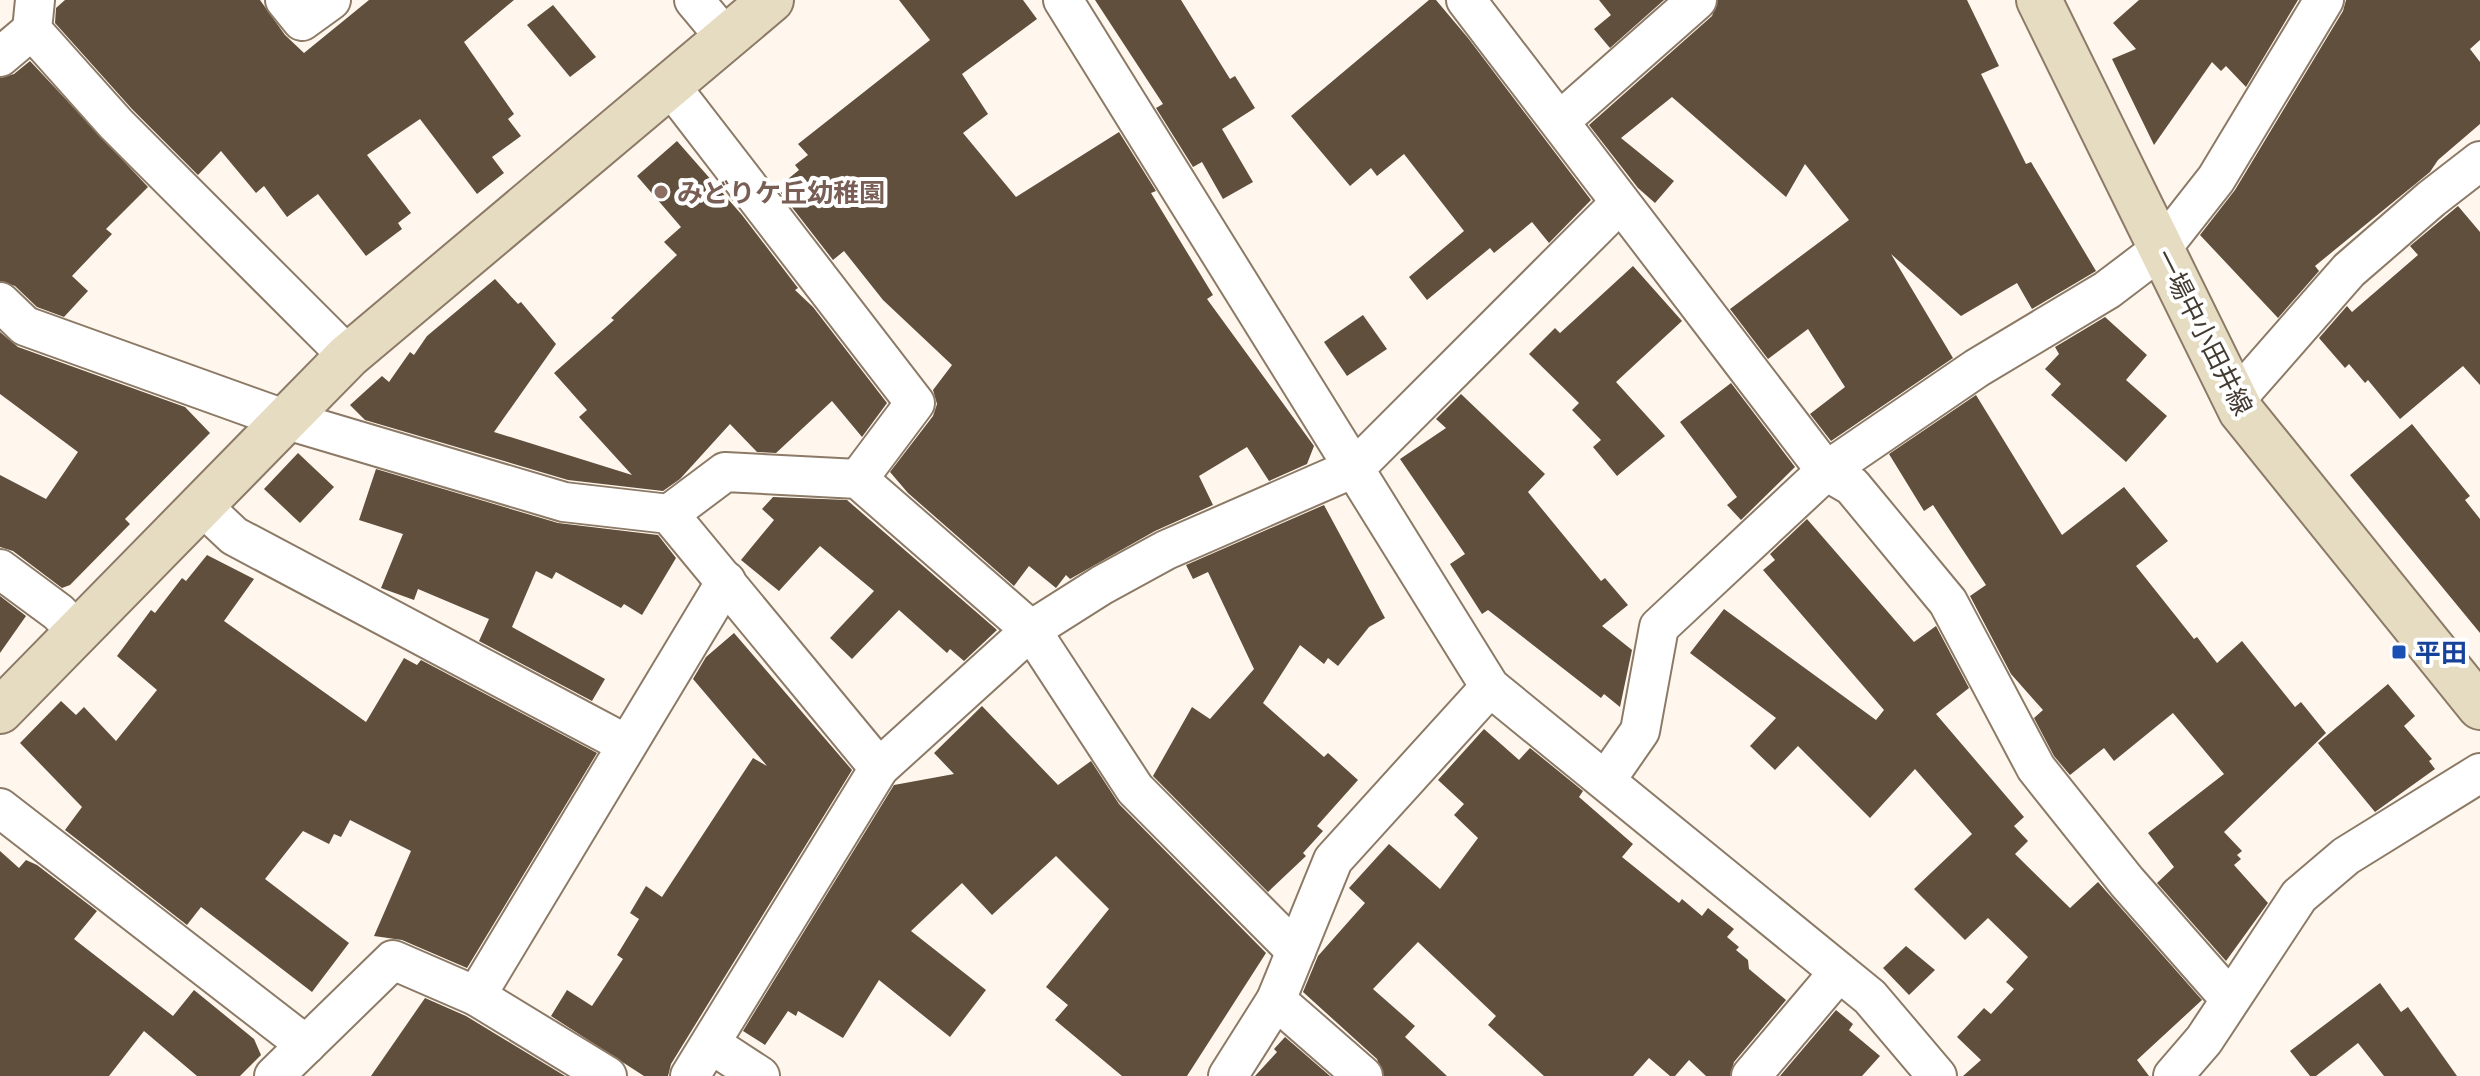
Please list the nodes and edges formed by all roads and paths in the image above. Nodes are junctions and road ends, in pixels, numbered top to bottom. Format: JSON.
{"nodes":[{"id":1,"x":285,"y":0,"type":"edge"},
{"id":2,"x":331,"y":0,"type":"edge"},
{"id":3,"x":694,"y":0,"type":"edge"},
{"id":4,"x":771,"y":0,"type":"edge"},
{"id":5,"x":1063,"y":0,"type":"edge"},
{"id":6,"x":1466,"y":0,"type":"edge"},
{"id":7,"x":2039,"y":0,"type":"edge"},
{"id":8,"x":2324,"y":0,"type":"edge"},
{"id":9,"x":1695,"y":1,"type":"edge"},
{"id":10,"x":34,"y":15,"type":"edge"},
{"id":11,"x":725,"y":37,"type":"junction"},
{"id":12,"x":0,"y":57,"type":"edge"},
{"id":13,"x":669,"y":84,"type":"junction"},
{"id":14,"x":1561,"y":120,"type":"junction"},
{"id":15,"x":2480,"y":161,"type":"edge"},
{"id":16,"x":1620,"y":203,"type":"junction"},
{"id":17,"x":2161,"y":249,"type":"junction"},
{"id":18,"x":0,"y":302,"type":"edge"},
{"id":19,"x":348,"y":356,"type":"junction"},
{"id":20,"x":2235,"y":400,"type":"junction"},
{"id":21,"x":284,"y":419,"type":"junction"},
{"id":22,"x":1356,"y":467,"type":"junction"},
{"id":23,"x":1826,"y":471,"type":"junction"},
{"id":24,"x":858,"y":479,"type":"junction"},
{"id":25,"x":200,"y":504,"type":"junction"},
{"id":26,"x":669,"y":514,"type":"junction"},
{"id":27,"x":0,"y":569,"type":"edge"},
{"id":28,"x":726,"y":581,"type":"junction"},
{"id":29,"x":1031,"y":630,"type":"junction"},
{"id":30,"x":77,"y":631,"type":"junction"},
{"id":31,"x":1490,"y":687,"type":"junction"},
{"id":32,"x":2480,"y":707,"type":"edge"},
{"id":33,"x":0,"y":711,"type":"edge"},
{"id":34,"x":626,"y":744,"type":"junction"},
{"id":35,"x":879,"y":768,"type":"junction"},
{"id":36,"x":2480,"y":773,"type":"edge"},
{"id":37,"x":1606,"y":780,"type":"junction"},
{"id":38,"x":0,"y":808,"type":"edge"},
{"id":39,"x":1296,"y":951,"type":"junction"},
{"id":40,"x":1839,"y":972,"type":"junction"},
{"id":41,"x":476,"y":996,"type":"junction"},
{"id":42,"x":2230,"y":999,"type":"junction"},
{"id":43,"x":1276,"y":1000,"type":"junction"},
{"id":44,"x":711,"y":1044,"type":"junction"},
{"id":45,"x":306,"y":1045,"type":"junction"},
{"id":46,"x":274,"y":1076,"type":"edge"},
{"id":47,"x":607,"y":1076,"type":"edge"},
{"id":48,"x":690,"y":1076,"type":"edge"},
{"id":49,"x":760,"y":1076,"type":"edge"},
{"id":50,"x":1228,"y":1076,"type":"edge"},
{"id":51,"x":1363,"y":1076,"type":"edge"},
{"id":52,"x":1751,"y":1076,"type":"edge"},
{"id":53,"x":1937,"y":1076,"type":"edge"},
{"id":54,"x":2173,"y":1076,"type":"edge"}],
"edges":[{"from":1,"to":2,"type":"street"},
{"from":3,"to":11,"type":"street"},
{"from":4,"to":11,"type":"street"},
{"from":5,"to":22,"type":"street"},
{"from":6,"to":14,"type":"street"},
{"from":7,"to":17,"type":"street","name":"一場中小田井線"},
{"from":8,"to":17,"type":"street"},
{"from":9,"to":14,"type":"street"},
{"from":10,"to":12,"type":"street"},
{"from":10,"to":19,"type":"street"},
{"from":11,"to":13,"type":"street"},
{"from":13,"to":19,"type":"street"},
{"from":13,"to":24,"type":"street"},
{"from":14,"to":16,"type":"street"},
{"from":15,"to":20,"type":"street"},
{"from":16,"to":22,"type":"street"},
{"from":16,"to":23,"type":"street"},
{"from":17,"to":20,"type":"street","name":"一場中小田井線"},
{"from":17,"to":23,"type":"street"},
{"from":18,"to":21,"type":"street"},
{"from":19,"to":21,"type":"street"},
{"from":20,"to":32,"type":"street","name":"一場中小田井線"},
{"from":21,"to":25,"type":"street"},
{"from":21,"to":26,"type":"street"},
{"from":22,"to":29,"type":"street"},
{"from":22,"to":31,"type":"street"},
{"from":23,"to":37,"type":"street"},
{"from":23,"to":42,"type":"street"},
{"from":24,"to":26,"type":"street"},
{"from":24,"to":29,"type":"street"},
{"from":25,"to":30,"type":"street"},
{"from":25,"to":34,"type":"street"},
{"from":26,"to":28,"type":"street"},
{"from":27,"to":30,"type":"street"},
{"from":28,"to":34,"type":"street"},
{"from":28,"to":35,"type":"street"},
{"from":29,"to":35,"type":"street"},
{"from":29,"to":39,"type":"street"},
{"from":30,"to":33,"type":"street"},
{"from":31,"to":37,"type":"street"},
{"from":31,"to":39,"type":"street"},
{"from":34,"to":41,"type":"street"},
{"from":35,"to":44,"type":"street"},
{"from":36,"to":42,"type":"street"},
{"from":37,"to":40,"type":"street"},
{"from":38,"to":45,"type":"street"},
{"from":39,"to":43,"type":"street"},
{"from":40,"to":52,"type":"street"},
{"from":40,"to":53,"type":"street"},
{"from":41,"to":45,"type":"street"},
{"from":41,"to":47,"type":"street"},
{"from":42,"to":54,"type":"street"},
{"from":43,"to":50,"type":"street"},
{"from":43,"to":51,"type":"street"},
{"from":44,"to":48,"type":"street"},
{"from":44,"to":49,"type":"street"},
{"from":45,"to":46,"type":"street"}]}
